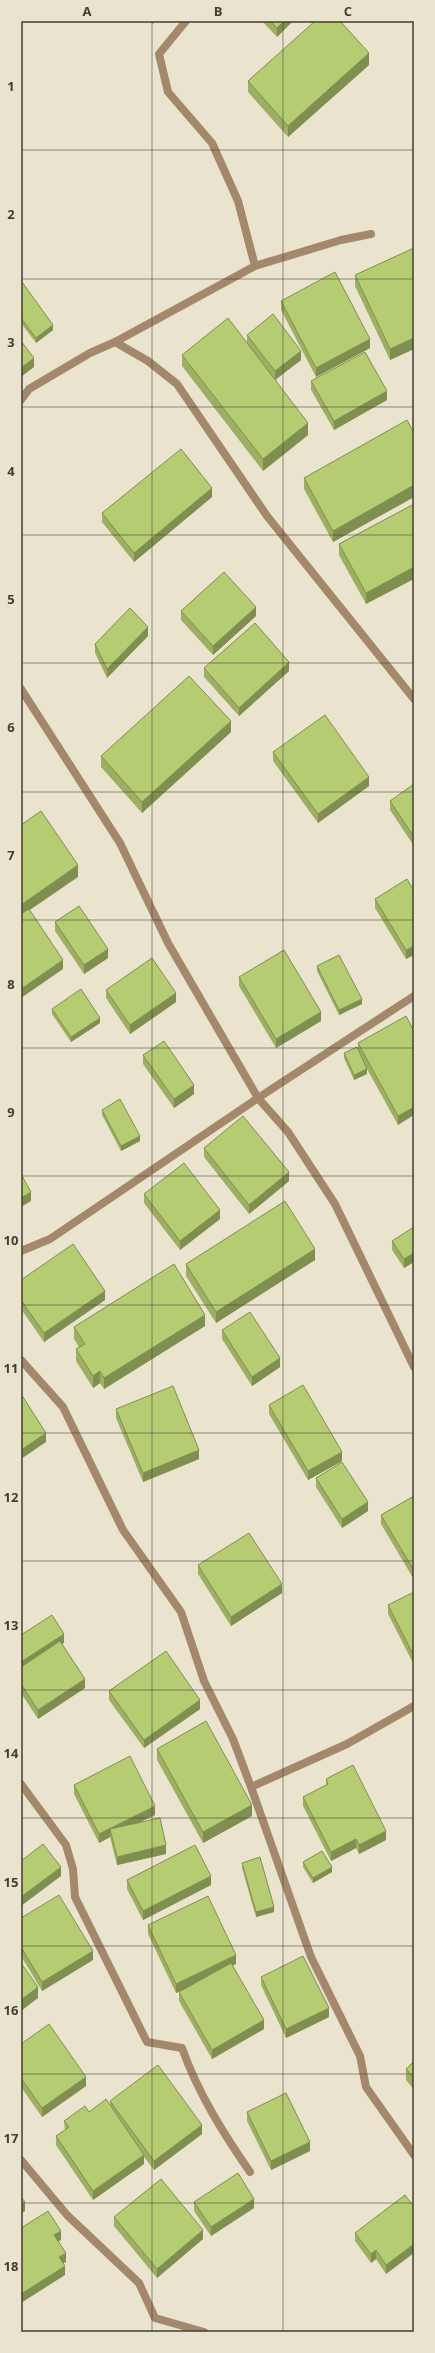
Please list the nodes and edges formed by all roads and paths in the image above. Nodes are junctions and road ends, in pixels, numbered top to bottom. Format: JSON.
{"nodes":[{"id":1,"x":186,"y":21,"type":"edge"},
{"id":2,"x":371,"y":234,"type":"dead end"},
{"id":3,"x":255,"y":266,"type":"junction"},
{"id":4,"x":116,"y":342,"type":"junction"},
{"id":5,"x":21,"y":400,"type":"edge"},
{"id":6,"x":21,"y":689,"type":"edge"},
{"id":7,"x":414,"y":700,"type":"edge"},
{"id":8,"x":414,"y":996,"type":"edge"},
{"id":9,"x":258,"y":1098,"type":"junction"},
{"id":10,"x":21,"y":1251,"type":"edge"},
{"id":11,"x":21,"y":1360,"type":"edge"},
{"id":12,"x":414,"y":1367,"type":"edge"},
{"id":13,"x":414,"y":1706,"type":"edge"},
{"id":14,"x":21,"y":1784,"type":"edge"},
{"id":15,"x":251,"y":1787,"type":"junction"},
{"id":16,"x":414,"y":2155,"type":"edge"},
{"id":17,"x":21,"y":2160,"type":"edge"},
{"id":18,"x":250,"y":2172,"type":"dead end"},
{"id":19,"x":204,"y":2332,"type":"edge"}],
"edges":[{"from":1,"to":3,"type":"street"},
{"from":2,"to":3,"type":"street"},
{"from":3,"to":4,"type":"street"},
{"from":4,"to":5,"type":"street"},
{"from":4,"to":7,"type":"street"},
{"from":6,"to":9,"type":"street"},
{"from":8,"to":9,"type":"street"},
{"from":9,"to":10,"type":"street"},
{"from":9,"to":12,"type":"street"},
{"from":11,"to":15,"type":"street"},
{"from":13,"to":15,"type":"street"},
{"from":14,"to":18,"type":"street"},
{"from":15,"to":16,"type":"street"},
{"from":17,"to":19,"type":"street"}]}
